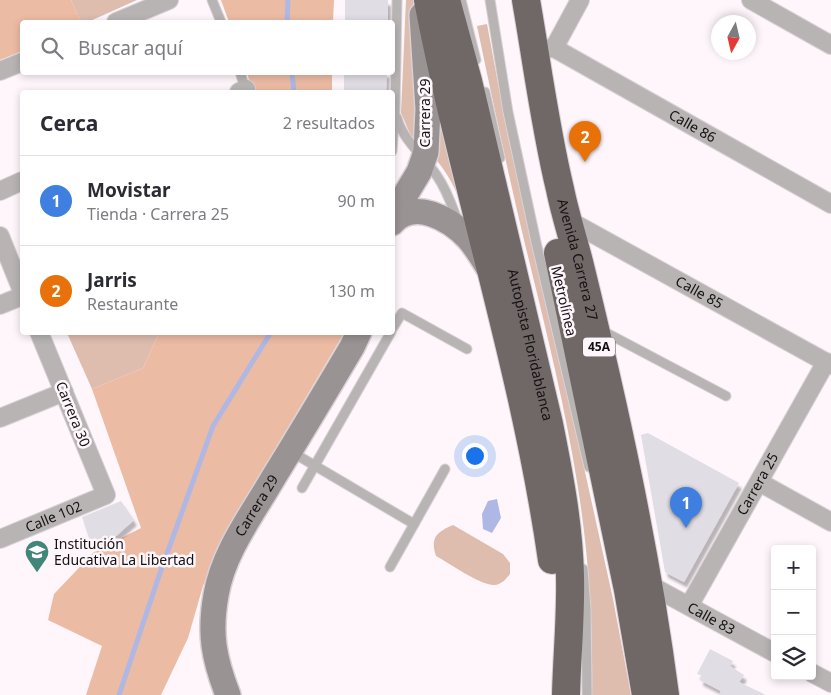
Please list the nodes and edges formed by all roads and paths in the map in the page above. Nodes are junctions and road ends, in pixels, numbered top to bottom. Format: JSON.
{"nodes":[{"id":1,"x":170,"y":0,"type":"edge"},
{"id":2,"x":212,"y":0,"type":"edge"},
{"id":3,"x":397,"y":0,"type":"edge"},
{"id":4,"x":421,"y":0,"type":"edge"},
{"id":5,"x":428,"y":0,"type":"edge"},
{"id":6,"x":446,"y":0,"type":"edge"},
{"id":7,"x":461,"y":0,"type":"edge"},
{"id":8,"x":490,"y":0,"type":"edge"},
{"id":9,"x":507,"y":0,"type":"edge"},
{"id":10,"x":526,"y":0,"type":"edge"},
{"id":11,"x":580,"y":0,"type":"edge"},
{"id":12,"x":750,"y":0,"type":"edge"},
{"id":13,"x":121,"y":20,"type":"edge"},
{"id":14,"x":220,"y":20,"type":"edge"},
{"id":15,"x":831,"y":45,"type":"edge"},
{"id":16,"x":544,"y":49,"type":"junction"},
{"id":17,"x":20,"y":63,"type":"edge"},
{"id":18,"x":0,"y":71,"type":"edge"},
{"id":19,"x":479,"y":72,"type":"dead end"},
{"id":20,"x":241,"y":75,"type":"edge"},
{"id":21,"x":482,"y":81,"type":"dead end"},
{"id":22,"x":244,"y":90,"type":"edge"},
{"id":23,"x":395,"y":111,"type":"joint"},
{"id":24,"x":424,"y":159,"type":"junction"},
{"id":25,"x":502,"y":165,"type":"dead end"},
{"id":26,"x":20,"y":182,"type":"edge"},
{"id":27,"x":0,"y":191,"type":"edge"},
{"id":28,"x":831,"y":204,"type":"edge"},
{"id":29,"x":395,"y":212,"type":"edge"},
{"id":30,"x":395,"y":220,"type":"edge"},
{"id":31,"x":568,"y":220,"type":"junction"},
{"id":32,"x":0,"y":236,"type":"edge"},
{"id":33,"x":467,"y":238,"type":"junction"},
{"id":34,"x":493,"y":276,"type":"junction"},
{"id":35,"x":20,"y":286,"type":"edge"},
{"id":36,"x":20,"y":297,"type":"edge"},
{"id":37,"x":0,"y":306,"type":"edge"},
{"id":38,"x":395,"y":324,"type":"edge"},
{"id":39,"x":594,"y":326,"type":"junction"},
{"id":40,"x":40,"y":335,"type":"edge"},
{"id":41,"x":358,"y":335,"type":"edge"},
{"id":42,"x":389,"y":335,"type":"edge"},
{"id":43,"x":467,"y":349,"type":"dead end"},
{"id":44,"x":829,"y":364,"type":"edge"},
{"id":45,"x":64,"y":392,"type":"junction"},
{"id":46,"x":726,"y":396,"type":"dead end"},
{"id":47,"x":0,"y":418,"type":"edge"},
{"id":48,"x":290,"y":451,"type":"junction"},
{"id":49,"x":315,"y":466,"type":"junction"},
{"id":50,"x":445,"y":469,"type":"dead end"},
{"id":51,"x":590,"y":474,"type":"dead end"},
{"id":52,"x":759,"y":482,"type":"junction"},
{"id":53,"x":302,"y":488,"type":"dead end"},
{"id":54,"x":106,"y":495,"type":"joint"},
{"id":55,"x":831,"y":522,"type":"edge"},
{"id":56,"x":414,"y":524,"type":"junction"},
{"id":57,"x":0,"y":539,"type":"edge"},
{"id":58,"x":582,"y":556,"type":"dead end"},
{"id":59,"x":390,"y":567,"type":"dead end"},
{"id":60,"x":648,"y":584,"type":"junction"},
{"id":61,"x":689,"y":606,"type":"junction"},
{"id":62,"x":771,"y":651,"type":"edge"},
{"id":63,"x":566,"y":661,"type":"junction"},
{"id":64,"x":816,"y":675,"type":"edge"},
{"id":65,"x":831,"y":683,"type":"edge"},
{"id":66,"x":228,"y":695,"type":"edge"},
{"id":67,"x":566,"y":695,"type":"edge"},
{"id":68,"x":587,"y":695,"type":"edge"},
{"id":69,"x":646,"y":695,"type":"edge"},
{"id":70,"x":665,"y":695,"type":"edge"}],
"edges":[{"from":1,"to":13,"type":"street"},
{"from":2,"to":14,"type":"lane"},
{"from":3,"to":23,"type":"lane"},
{"from":4,"to":24,"type":"street","name":"Carrera 29"},
{"from":5,"to":34,"type":"highway"},
{"from":6,"to":63,"type":"highway","name":"Autopista Floridablanca"},
{"from":7,"to":19,"type":"lane"},
{"from":8,"to":51,"type":"lane","name":"Metrolínea"},
{"from":9,"to":69,"type":"highway","number":"45A"},
{"from":10,"to":16,"type":"highway","name":"Avenida Carrera 27","number":"45A"},
{"from":11,"to":16,"type":"street"},
{"from":12,"to":15,"type":"street"},
{"from":16,"to":28,"type":"street","name":"Calle 86"},
{"from":16,"to":31,"type":"highway","name":"Avenida Carrera 27","number":"45A"},
{"from":17,"to":18,"type":"street"},
{"from":20,"to":22,"type":"lane"},
{"from":21,"to":25,"type":"lane"},
{"from":23,"to":24,"type":"lane"},
{"from":24,"to":29,"type":"street","name":"Carrera 29"},
{"from":24,"to":33,"type":"lane"},
{"from":26,"to":27,"type":"street"},
{"from":30,"to":33,"type":"street"},
{"from":31,"to":39,"type":"highway","name":"Avenida Carrera 27","number":"45A"},
{"from":31,"to":44,"type":"street","name":"Calle 85"},
{"from":32,"to":35,"type":"street"},
{"from":33,"to":34,"type":"street"},
{"from":34,"to":63,"type":"highway"},
{"from":36,"to":37,"type":"street"},
{"from":38,"to":43,"type":"lane"},
{"from":39,"to":46,"type":"lane"},
{"from":39,"to":60,"type":"highway","name":"Avenida Carrera 27","number":"45A"},
{"from":40,"to":45,"type":"street","name":"Carrera 30"},
{"from":41,"to":48,"type":"street","name":"Carrera 29"},
{"from":42,"to":49,"type":"lane"},
{"from":44,"to":52,"type":"street","name":"Carrera 25"},
{"from":45,"to":47,"type":"street"},
{"from":45,"to":54,"type":"street","name":"Carrera 30"},
{"from":48,"to":49,"type":"lane"},
{"from":48,"to":66,"type":"street","name":"Carrera 29"},
{"from":49,"to":53,"type":"lane"},
{"from":49,"to":56,"type":"lane"},
{"from":50,"to":56,"type":"lane"},
{"from":52,"to":55,"type":"street"},
{"from":52,"to":61,"type":"street","name":"Carrera 25"},
{"from":54,"to":57,"type":"street","name":"Calle 102"},
{"from":56,"to":59,"type":"lane"},
{"from":58,"to":68,"type":"lane"},
{"from":60,"to":61,"type":"street","name":"Calle 83"},
{"from":60,"to":70,"type":"highway","name":"Avenida Carrera 27","number":"45A"},
{"from":61,"to":62,"type":"street","name":"Calle 83"},
{"from":63,"to":67,"type":"highway","name":"Autopista Floridablanca"},
{"from":64,"to":65,"type":"street"}]}
